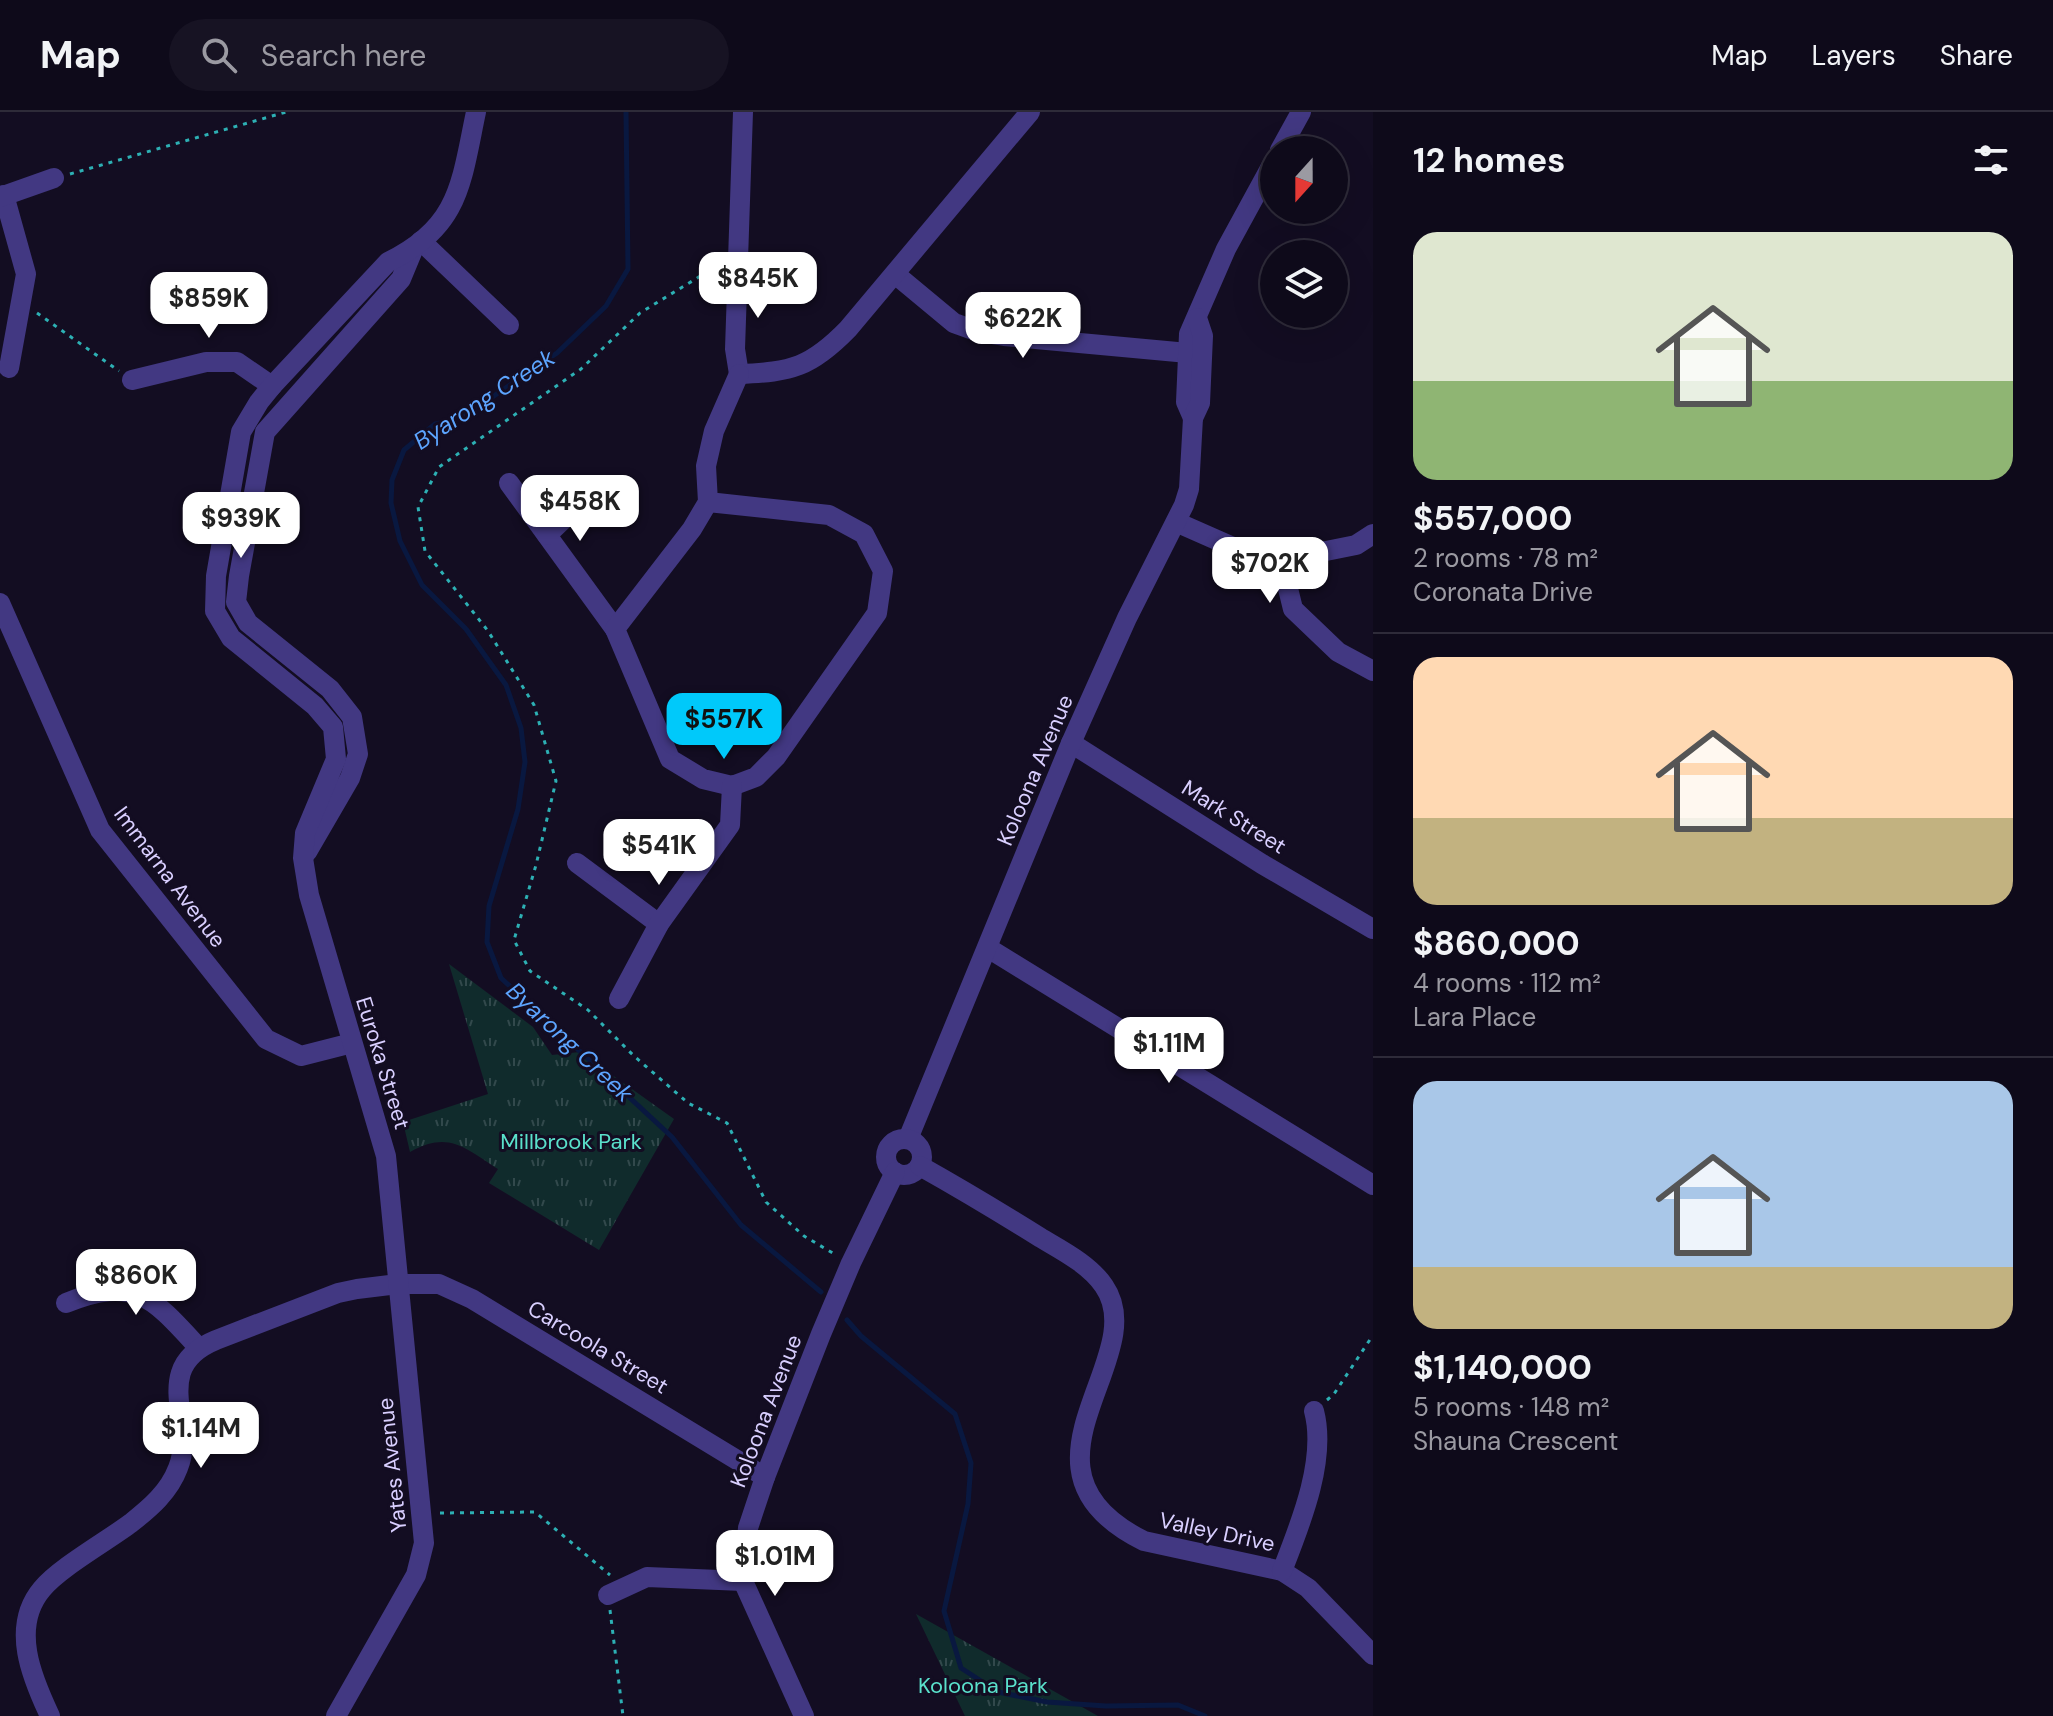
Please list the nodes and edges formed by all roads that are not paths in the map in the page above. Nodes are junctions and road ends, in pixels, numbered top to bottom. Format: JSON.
{"nodes":[{"id":1,"x":476,"y":112,"type":"edge"},
{"id":2,"x":743,"y":112,"type":"edge"},
{"id":3,"x":1030,"y":112,"type":"edge"},
{"id":4,"x":1301,"y":112,"type":"edge"},
{"id":5,"x":1288,"y":136,"type":"edge"},
{"id":6,"x":54,"y":178,"type":"road end"},
{"id":7,"x":1260,"y":187,"type":"edge"},
{"id":8,"x":2,"y":196,"type":"edge"},
{"id":9,"x":417,"y":246,"type":"junction"},
{"id":10,"x":895,"y":274,"type":"junction"},
{"id":11,"x":1197,"y":318,"type":"junction"},
{"id":12,"x":509,"y":325,"type":"dead end"},
{"id":13,"x":1188,"y":353,"type":"junction"},
{"id":14,"x":9,"y":368,"type":"dead end"},
{"id":15,"x":739,"y":374,"type":"junction"},
{"id":16,"x":132,"y":380,"type":"road end"},
{"id":17,"x":272,"y":386,"type":"junction"},
{"id":18,"x":1193,"y":418,"type":"junction"},
{"id":19,"x":509,"y":483,"type":"dead end"},
{"id":20,"x":708,"y":502,"type":"junction"},
{"id":21,"x":568,"y":515,"type":"dead end"},
{"id":22,"x":1176,"y":522,"type":"junction"},
{"id":23,"x":1373,"y":534,"type":"edge"},
{"id":24,"x":547,"y":535,"type":"junction"},
{"id":25,"x":1281,"y":560,"type":"junction"},
{"id":26,"x":0,"y":603,"type":"edge"},
{"id":27,"x":615,"y":629,"type":"junction"},
{"id":28,"x":1373,"y":671,"type":"edge"},
{"id":29,"x":1071,"y":743,"type":"junction"},
{"id":30,"x":732,"y":786,"type":"junction"},
{"id":31,"x":303,"y":858,"type":"junction"},
{"id":32,"x":577,"y":863,"type":"dead end"},
{"id":33,"x":659,"y":924,"type":"junction"},
{"id":34,"x":1373,"y":929,"type":"edge"},
{"id":35,"x":988,"y":948,"type":"junction"},
{"id":36,"x":619,"y":999,"type":"dead end"},
{"id":37,"x":352,"y":1043,"type":"junction"},
{"id":38,"x":908,"y":1139,"type":"junction"},
{"id":39,"x":920,"y":1166,"type":"junction"},
{"id":40,"x":895,"y":1172,"type":"junction"},
{"id":41,"x":1373,"y":1185,"type":"edge"},
{"id":42,"x":398,"y":1284,"type":"junction"},
{"id":43,"x":66,"y":1303,"type":"dead end"},
{"id":44,"x":198,"y":1347,"type":"junction"},
{"id":45,"x":1314,"y":1411,"type":"road end"},
{"id":46,"x":765,"y":1477,"type":"junction"},
{"id":47,"x":1282,"y":1571,"type":"junction"},
{"id":48,"x":743,"y":1581,"type":"junction"},
{"id":49,"x":616,"y":1591,"type":"road end"},
{"id":50,"x":1373,"y":1655,"type":"edge"},
{"id":51,"x":50,"y":1716,"type":"edge"},
{"id":52,"x":336,"y":1716,"type":"edge"},
{"id":53,"x":804,"y":1716,"type":"edge"}],
"edges":[{"from":1,"to":9,"type":"street","name":"Euroka Street"},
{"from":2,"to":15,"type":"street"},
{"from":3,"to":10,"type":"street"},
{"from":4,"to":5,"type":"street"},
{"from":6,"to":8,"type":"street"},
{"from":7,"to":11,"type":"street","name":"Koloona Avenue"},
{"from":8,"to":14,"type":"street"},
{"from":9,"to":12,"type":"street"},
{"from":9,"to":17,"type":"street","name":"Euroka Street"},
{"from":9,"to":31,"type":"street","name":"Euroka Street"},
{"from":10,"to":13,"type":"street"},
{"from":10,"to":15,"type":"street"},
{"from":11,"to":13,"type":"street","name":"Koloona Avenue"},
{"from":11,"to":18,"type":"street","name":"Koloona Avenue"},
{"from":13,"to":18,"type":"street","name":"Koloona Avenue"},
{"from":15,"to":20,"type":"street"},
{"from":16,"to":17,"type":"street"},
{"from":17,"to":31,"type":"street","name":"Euroka Street"},
{"from":18,"to":22,"type":"street","name":"Koloona Avenue"},
{"from":19,"to":24,"type":"street"},
{"from":20,"to":27,"type":"street"},
{"from":20,"to":30,"type":"street"},
{"from":21,"to":24,"type":"street"},
{"from":22,"to":25,"type":"street"},
{"from":22,"to":29,"type":"street","name":"Koloona Avenue"},
{"from":23,"to":25,"type":"street"},
{"from":24,"to":27,"type":"street"},
{"from":25,"to":28,"type":"street"},
{"from":26,"to":37,"type":"street","name":"Immarna Avenue"},
{"from":27,"to":30,"type":"street"},
{"from":29,"to":34,"type":"street","name":"Mark Street"},
{"from":29,"to":35,"type":"street","name":"Koloona Avenue"},
{"from":30,"to":33,"type":"street"},
{"from":31,"to":37,"type":"street","name":"Euroka Street"},
{"from":32,"to":33,"type":"street"},
{"from":33,"to":36,"type":"street"},
{"from":35,"to":38,"type":"street","name":"Koloona Avenue"},
{"from":35,"to":41,"type":"street"},
{"from":37,"to":42,"type":"street","name":"Euroka Street"},
{"from":38,"to":39,"type":"street"},
{"from":38,"to":40,"type":"street"},
{"from":39,"to":40,"type":"street"},
{"from":39,"to":47,"type":"street","name":"Valley Drive"},
{"from":40,"to":46,"type":"street","name":"Koloona Avenue"},
{"from":42,"to":44,"type":"street","name":"Carcoola Street"},
{"from":42,"to":46,"type":"street","name":"Carcoola Street"},
{"from":42,"to":52,"type":"street","name":"Yates Avenue"},
{"from":43,"to":44,"type":"street"},
{"from":44,"to":51,"type":"street"},
{"from":45,"to":47,"type":"street"},
{"from":46,"to":48,"type":"street","name":"Koloona Avenue"},
{"from":47,"to":50,"type":"street","name":"Valley Drive"},
{"from":48,"to":49,"type":"street"},
{"from":48,"to":53,"type":"street","name":"Koloona Avenue"}]}
